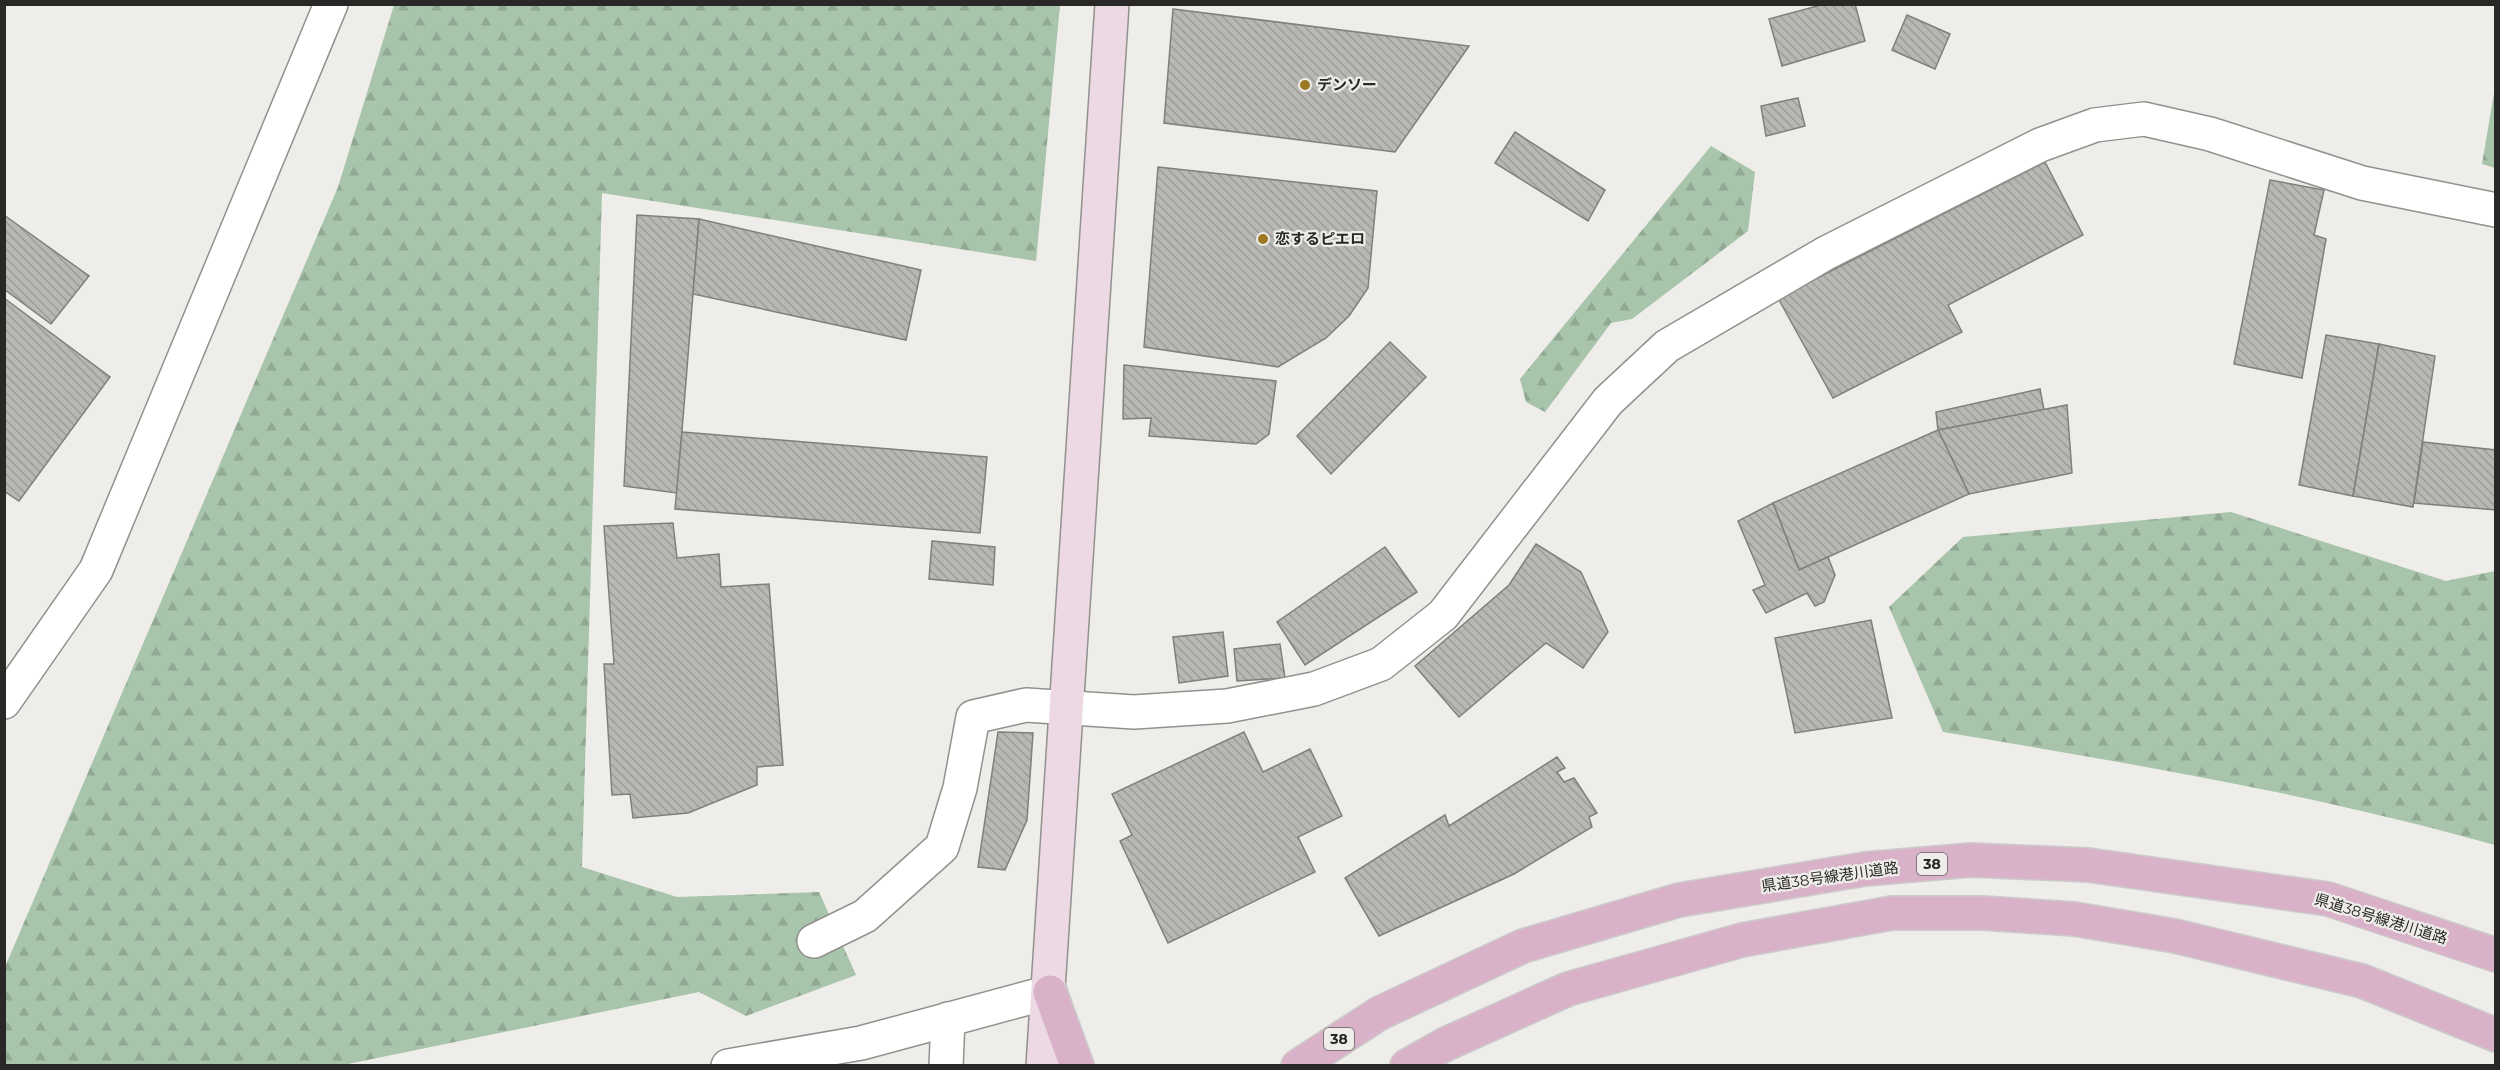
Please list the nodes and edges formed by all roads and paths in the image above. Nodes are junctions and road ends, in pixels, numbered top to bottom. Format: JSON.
{"nodes":[{"id":1,"x":331,"y":4,"type":"edge"},
{"id":2,"x":1112,"y":4,"type":"edge"},
{"id":3,"x":2496,"y":210,"type":"edge"},
{"id":4,"x":4,"y":702,"type":"edge"},
{"id":5,"x":1066,"y":707,"type":"junction"},
{"id":6,"x":814,"y":941,"type":"dead end"},
{"id":7,"x":2496,"y":955,"type":"edge"},
{"id":8,"x":1050,"y":992,"type":"junction"},
{"id":9,"x":948,"y":1018,"type":"junction"},
{"id":10,"x":2496,"y":1035,"type":"edge"},
{"id":11,"x":728,"y":1065,"type":"edge"},
{"id":12,"x":946,"y":1065,"type":"edge"},
{"id":13,"x":1043,"y":1065,"type":"edge"},
{"id":14,"x":1077,"y":1065,"type":"edge"},
{"id":15,"x":1298,"y":1065,"type":"edge"},
{"id":16,"x":1407,"y":1065,"type":"edge"}],
"edges":[{"from":1,"to":4,"type":"street"},
{"from":2,"to":5,"type":"street"},
{"from":3,"to":5,"type":"street"},
{"from":5,"to":6,"type":"street"},
{"from":5,"to":8,"type":"street"},
{"from":7,"to":15,"type":"main road","name":"県道38号線港川道路","number":"38"},
{"from":8,"to":9,"type":"street"},
{"from":8,"to":13,"type":"street"},
{"from":8,"to":14,"type":"main road"},
{"from":9,"to":11,"type":"street"},
{"from":9,"to":12,"type":"street"},
{"from":10,"to":16,"type":"main road"}]}
